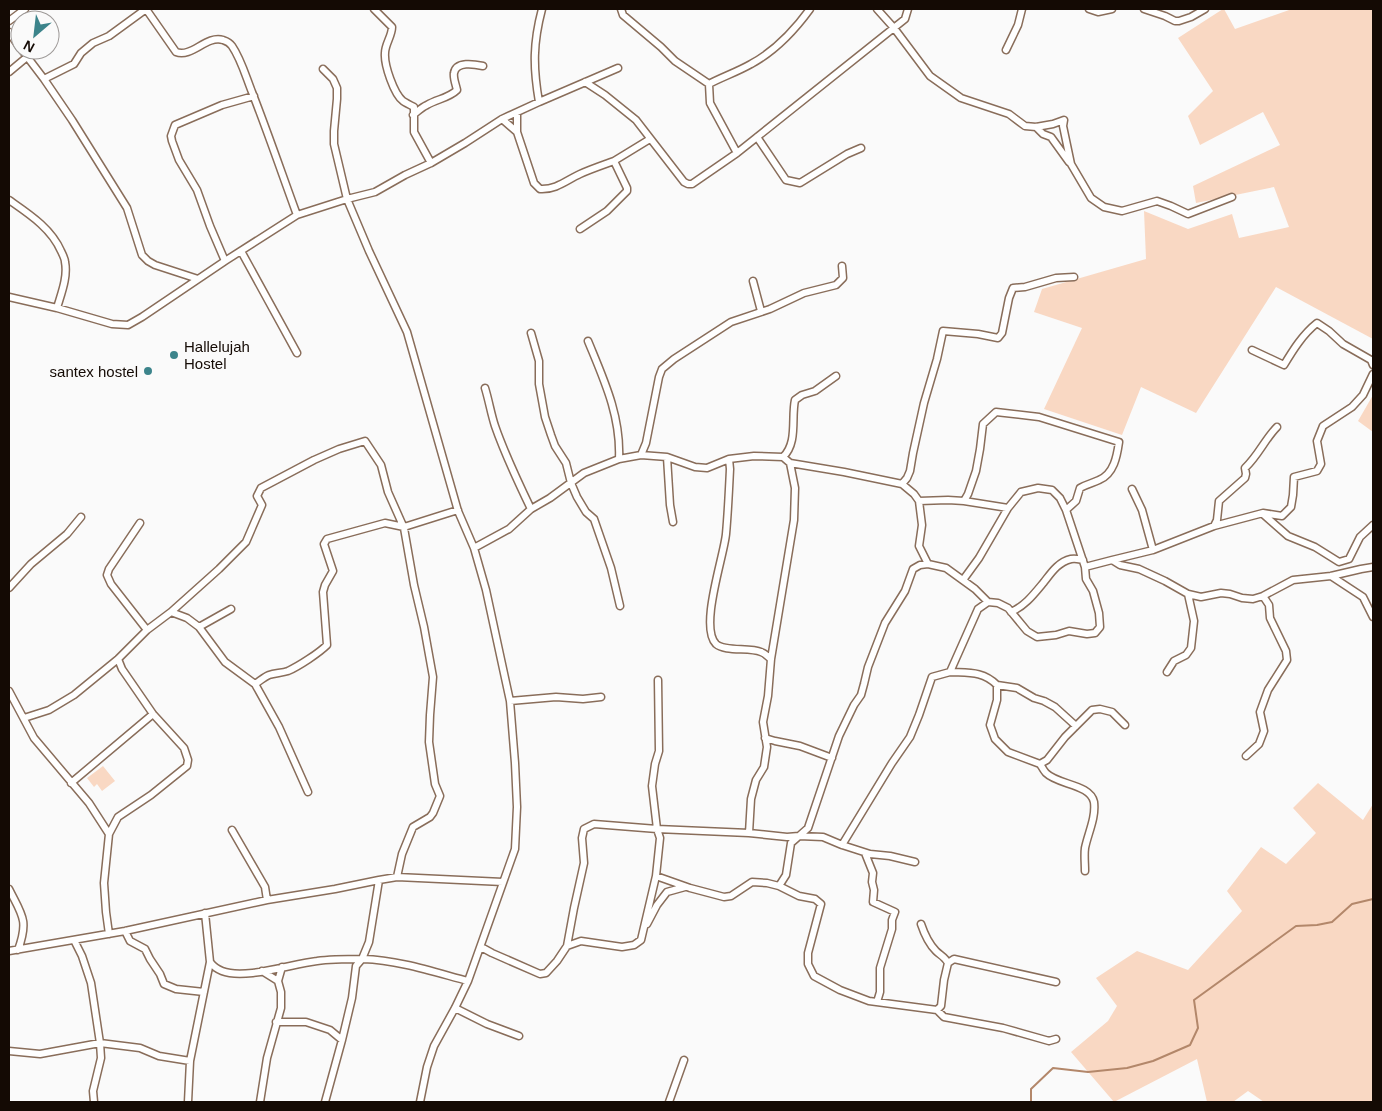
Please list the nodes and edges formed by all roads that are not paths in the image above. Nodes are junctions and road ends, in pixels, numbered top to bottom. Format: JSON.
{"nodes":[{"id":1,"x":25,"y":9,"type":"edge"},
{"id":2,"x":146,"y":9,"type":"edge"},
{"id":3,"x":374,"y":9,"type":"edge"},
{"id":4,"x":542,"y":9,"type":"edge"},
{"id":5,"x":621,"y":9,"type":"edge"},
{"id":6,"x":810,"y":9,"type":"edge"},
{"id":7,"x":877,"y":9,"type":"edge"},
{"id":8,"x":908,"y":9,"type":"edge"},
{"id":9,"x":1022,"y":9,"type":"edge"},
{"id":10,"x":1089,"y":9,"type":"edge"},
{"id":11,"x":1112,"y":9,"type":"edge"},
{"id":12,"x":1144,"y":9,"type":"edge"},
{"id":13,"x":1205,"y":9,"type":"edge"},
{"id":14,"x":9,"y":21,"type":"edge"},
{"id":15,"x":894,"y":28,"type":"junction"},
{"id":16,"x":1006,"y":50,"type":"dead end"},
{"id":17,"x":23,"y":60,"type":"edge"},
{"id":18,"x":29,"y":60,"type":"edge"},
{"id":19,"x":483,"y":66,"type":"dead end"},
{"id":20,"x":618,"y":68,"type":"dead end"},
{"id":21,"x":323,"y":69,"type":"dead end"},
{"id":22,"x":9,"y":72,"type":"edge"},
{"id":23,"x":44,"y":79,"type":"junction"},
{"id":24,"x":585,"y":82,"type":"junction"},
{"id":25,"x":708,"y":84,"type":"junction"},
{"id":26,"x":254,"y":96,"type":"junction"},
{"id":27,"x":539,"y":102,"type":"junction"},
{"id":28,"x":517,"y":113,"type":"junction"},
{"id":29,"x":413,"y":115,"type":"junction"},
{"id":30,"x":502,"y":119,"type":"junction"},
{"id":31,"x":1036,"y":127,"type":"junction"},
{"id":32,"x":517,"y":132,"type":"junction"},
{"id":33,"x":757,"y":137,"type":"junction"},
{"id":34,"x":650,"y":139,"type":"junction"},
{"id":35,"x":861,"y":148,"type":"dead end"},
{"id":36,"x":737,"y":153,"type":"junction"},
{"id":37,"x":614,"y":161,"type":"junction"},
{"id":38,"x":431,"y":163,"type":"junction"},
{"id":39,"x":1071,"y":164,"type":"junction"},
{"id":40,"x":1232,"y":197,"type":"dead end"},
{"id":41,"x":347,"y":199,"type":"junction"},
{"id":42,"x":9,"y":200,"type":"edge"},
{"id":43,"x":297,"y":215,"type":"junction"},
{"id":44,"x":580,"y":229,"type":"dead end"},
{"id":45,"x":241,"y":251,"type":"junction"},
{"id":46,"x":225,"y":261,"type":"junction"},
{"id":47,"x":842,"y":266,"type":"dead end"},
{"id":48,"x":1074,"y":277,"type":"dead end"},
{"id":49,"x":198,"y":279,"type":"junction"},
{"id":50,"x":753,"y":281,"type":"dead end"},
{"id":51,"x":9,"y":297,"type":"edge"},
{"id":52,"x":56,"y":308,"type":"junction"},
{"id":53,"x":761,"y":311,"type":"junction"},
{"id":54,"x":531,"y":333,"type":"dead end"},
{"id":55,"x":588,"y":341,"type":"dead end"},
{"id":56,"x":1252,"y":350,"type":"dead end"},
{"id":57,"x":297,"y":353,"type":"dead end"},
{"id":58,"x":1373,"y":365,"type":"edge"},
{"id":59,"x":1373,"y":374,"type":"edge"},
{"id":60,"x":836,"y":376,"type":"dead end"},
{"id":61,"x":485,"y":388,"type":"dead end"},
{"id":62,"x":1277,"y":427,"type":"dead end"},
{"id":63,"x":641,"y":455,"type":"junction"},
{"id":64,"x":668,"y":457,"type":"junction"},
{"id":65,"x":783,"y":457,"type":"junction"},
{"id":66,"x":619,"y":458,"type":"junction"},
{"id":67,"x":729,"y":459,"type":"junction"},
{"id":68,"x":790,"y":463,"type":"junction"},
{"id":69,"x":571,"y":483,"type":"junction"},
{"id":70,"x":902,"y":484,"type":"junction"},
{"id":71,"x":1132,"y":489,"type":"dead end"},
{"id":72,"x":919,"y":501,"type":"junction"},
{"id":73,"x":964,"y":501,"type":"junction"},
{"id":74,"x":1008,"y":508,"type":"junction"},
{"id":75,"x":531,"y":509,"type":"junction"},
{"id":76,"x":458,"y":510,"type":"junction"},
{"id":77,"x":1066,"y":510,"type":"junction"},
{"id":78,"x":1263,"y":513,"type":"junction"},
{"id":79,"x":81,"y":517,"type":"dead end"},
{"id":80,"x":673,"y":522,"type":"dead end"},
{"id":81,"x":140,"y":523,"type":"dead end"},
{"id":82,"x":1373,"y":525,"type":"edge"},
{"id":83,"x":1214,"y":526,"type":"junction"},
{"id":84,"x":404,"y":527,"type":"junction"},
{"id":85,"x":474,"y":548,"type":"junction"},
{"id":86,"x":1153,"y":550,"type":"junction"},
{"id":87,"x":1112,"y":560,"type":"junction"},
{"id":88,"x":1084,"y":563,"type":"junction"},
{"id":89,"x":928,"y":564,"type":"junction"},
{"id":90,"x":1373,"y":568,"type":"edge"},
{"id":91,"x":1331,"y":576,"type":"junction"},
{"id":92,"x":963,"y":580,"type":"junction"},
{"id":93,"x":9,"y":588,"type":"edge"},
{"id":94,"x":1188,"y":594,"type":"junction"},
{"id":95,"x":1264,"y":596,"type":"junction"},
{"id":96,"x":988,"y":602,"type":"junction"},
{"id":97,"x":620,"y":606,"type":"dead end"},
{"id":98,"x":231,"y":609,"type":"dead end"},
{"id":99,"x":171,"y":612,"type":"junction"},
{"id":100,"x":1011,"y":612,"type":"junction"},
{"id":101,"x":1373,"y":617,"type":"edge"},
{"id":102,"x":199,"y":627,"type":"junction"},
{"id":103,"x":147,"y":630,"type":"junction"},
{"id":104,"x":118,"y":659,"type":"junction"},
{"id":105,"x":771,"y":659,"type":"junction"},
{"id":106,"x":950,"y":672,"type":"junction"},
{"id":107,"x":1167,"y":672,"type":"dead end"},
{"id":108,"x":658,"y":680,"type":"dead end"},
{"id":109,"x":255,"y":684,"type":"junction"},
{"id":110,"x":997,"y":685,"type":"junction"},
{"id":111,"x":9,"y":692,"type":"edge"},
{"id":112,"x":601,"y":697,"type":"dead end"},
{"id":113,"x":510,"y":701,"type":"junction"},
{"id":114,"x":153,"y":714,"type":"junction"},
{"id":115,"x":24,"y":718,"type":"junction"},
{"id":116,"x":1076,"y":726,"type":"junction"},
{"id":117,"x":1125,"y":726,"type":"dead end"},
{"id":118,"x":765,"y":738,"type":"junction"},
{"id":119,"x":1246,"y":756,"type":"dead end"},
{"id":120,"x":832,"y":758,"type":"junction"},
{"id":121,"x":1040,"y":764,"type":"junction"},
{"id":122,"x":71,"y":783,"type":"junction"},
{"id":123,"x":308,"y":792,"type":"dead end"},
{"id":124,"x":657,"y":829,"type":"junction"},
{"id":125,"x":232,"y":830,"type":"dead end"},
{"id":126,"x":749,"y":833,"type":"junction"},
{"id":127,"x":109,"y":834,"type":"junction"},
{"id":128,"x":799,"y":836,"type":"junction"},
{"id":129,"x":842,"y":845,"type":"junction"},
{"id":130,"x":865,"y":853,"type":"junction"},
{"id":131,"x":915,"y":862,"type":"dead end"},
{"id":132,"x":1085,"y":871,"type":"dead end"},
{"id":133,"x":656,"y":876,"type":"junction"},
{"id":134,"x":397,"y":877,"type":"junction"},
{"id":135,"x":379,"y":880,"type":"junction"},
{"id":136,"x":504,"y":882,"type":"junction"},
{"id":137,"x":779,"y":886,"type":"junction"},
{"id":138,"x":686,"y":887,"type":"junction"},
{"id":139,"x":9,"y":889,"type":"edge"},
{"id":140,"x":267,"y":900,"type":"junction"},
{"id":141,"x":206,"y":913,"type":"junction"},
{"id":142,"x":921,"y":924,"type":"dead end"},
{"id":143,"x":644,"y":930,"type":"junction"},
{"id":144,"x":125,"y":931,"type":"junction"},
{"id":145,"x":110,"y":934,"type":"junction"},
{"id":146,"x":74,"y":940,"type":"junction"},
{"id":147,"x":567,"y":946,"type":"junction"},
{"id":148,"x":481,"y":947,"type":"junction"},
{"id":149,"x":18,"y":950,"type":"junction"},
{"id":150,"x":9,"y":951,"type":"edge"},
{"id":151,"x":362,"y":959,"type":"junction"},
{"id":152,"x":210,"y":962,"type":"junction"},
{"id":153,"x":948,"y":962,"type":"junction"},
{"id":154,"x":282,"y":967,"type":"junction"},
{"id":155,"x":262,"y":971,"type":"junction"},
{"id":156,"x":278,"y":981,"type":"junction"},
{"id":157,"x":468,"y":981,"type":"junction"},
{"id":158,"x":1056,"y":982,"type":"dead end"},
{"id":159,"x":204,"y":992,"type":"junction"},
{"id":160,"x":877,"y":1002,"type":"junction"},
{"id":161,"x":456,"y":1008,"type":"junction"},
{"id":162,"x":938,"y":1010,"type":"junction"},
{"id":163,"x":276,"y":1022,"type":"junction"},
{"id":164,"x":519,"y":1036,"type":"dead end"},
{"id":165,"x":1056,"y":1039,"type":"dead end"},
{"id":166,"x":342,"y":1040,"type":"junction"},
{"id":167,"x":100,"y":1043,"type":"junction"},
{"id":168,"x":9,"y":1051,"type":"edge"},
{"id":169,"x":684,"y":1060,"type":"dead end"},
{"id":170,"x":190,"y":1061,"type":"junction"},
{"id":171,"x":94,"y":1102,"type":"edge"},
{"id":172,"x":188,"y":1102,"type":"edge"},
{"id":173,"x":260,"y":1102,"type":"edge"},
{"id":174,"x":325,"y":1102,"type":"edge"},
{"id":175,"x":420,"y":1102,"type":"edge"},
{"id":176,"x":669,"y":1102,"type":"edge"}],
"edges":[{"from":1,"to":14,"type":"street"},
{"from":2,"to":23,"type":"street"},
{"from":2,"to":26,"type":"street"},
{"from":3,"to":29,"type":"street"},
{"from":4,"to":27,"type":"street"},
{"from":5,"to":25,"type":"street"},
{"from":6,"to":25,"type":"street"},
{"from":7,"to":15,"type":"street"},
{"from":8,"to":15,"type":"street"},
{"from":9,"to":16,"type":"street"},
{"from":10,"to":11,"type":"street"},
{"from":12,"to":13,"type":"street"},
{"from":15,"to":31,"type":"street"},
{"from":15,"to":33,"type":"street"},
{"from":17,"to":22,"type":"street"},
{"from":18,"to":23,"type":"street"},
{"from":19,"to":29,"type":"street"},
{"from":20,"to":24,"type":"street"},
{"from":21,"to":41,"type":"street"},
{"from":23,"to":49,"type":"street"},
{"from":24,"to":27,"type":"street"},
{"from":24,"to":34,"type":"street"},
{"from":25,"to":36,"type":"street"},
{"from":26,"to":43,"type":"street"},
{"from":26,"to":46,"type":"street"},
{"from":27,"to":28,"type":"street"},
{"from":28,"to":30,"type":"street"},
{"from":28,"to":32,"type":"street"},
{"from":29,"to":38,"type":"street"},
{"from":30,"to":32,"type":"street"},
{"from":30,"to":38,"type":"street"},
{"from":31,"to":39,"type":"street"},
{"from":31,"to":39,"type":"street"},
{"from":32,"to":37,"type":"street"},
{"from":33,"to":35,"type":"street"},
{"from":33,"to":36,"type":"street"},
{"from":34,"to":36,"type":"street"},
{"from":34,"to":37,"type":"street"},
{"from":37,"to":44,"type":"street"},
{"from":38,"to":41,"type":"street"},
{"from":39,"to":40,"type":"street"},
{"from":41,"to":43,"type":"street"},
{"from":41,"to":76,"type":"street"},
{"from":42,"to":52,"type":"street"},
{"from":43,"to":45,"type":"street"},
{"from":45,"to":46,"type":"street"},
{"from":45,"to":57,"type":"street"},
{"from":46,"to":49,"type":"street"},
{"from":47,"to":53,"type":"street"},
{"from":48,"to":70,"type":"street"},
{"from":49,"to":52,"type":"street"},
{"from":50,"to":53,"type":"street"},
{"from":51,"to":52,"type":"street"},
{"from":53,"to":63,"type":"street"},
{"from":54,"to":69,"type":"street"},
{"from":55,"to":66,"type":"street"},
{"from":56,"to":58,"type":"street"},
{"from":59,"to":78,"type":"street"},
{"from":60,"to":65,"type":"street"},
{"from":61,"to":75,"type":"street"},
{"from":62,"to":83,"type":"street"},
{"from":63,"to":64,"type":"street"},
{"from":63,"to":66,"type":"street"},
{"from":64,"to":67,"type":"street"},
{"from":64,"to":80,"type":"street"},
{"from":65,"to":67,"type":"street"},
{"from":65,"to":68,"type":"street"},
{"from":66,"to":69,"type":"street"},
{"from":67,"to":105,"type":"street"},
{"from":68,"to":70,"type":"street"},
{"from":68,"to":105,"type":"street"},
{"from":69,"to":75,"type":"street"},
{"from":69,"to":97,"type":"street"},
{"from":70,"to":72,"type":"street"},
{"from":71,"to":86,"type":"street"},
{"from":72,"to":73,"type":"street"},
{"from":72,"to":89,"type":"street"},
{"from":73,"to":74,"type":"street"},
{"from":73,"to":77,"type":"street"},
{"from":74,"to":77,"type":"street"},
{"from":74,"to":92,"type":"street"},
{"from":75,"to":85,"type":"street"},
{"from":76,"to":84,"type":"street"},
{"from":76,"to":85,"type":"street"},
{"from":77,"to":88,"type":"street"},
{"from":78,"to":82,"type":"street"},
{"from":78,"to":83,"type":"street"},
{"from":79,"to":93,"type":"street"},
{"from":81,"to":103,"type":"street"},
{"from":83,"to":86,"type":"street"},
{"from":84,"to":99,"type":"street"},
{"from":84,"to":109,"type":"street"},
{"from":84,"to":134,"type":"street"},
{"from":85,"to":113,"type":"street"},
{"from":86,"to":87,"type":"street"},
{"from":87,"to":88,"type":"street"},
{"from":87,"to":94,"type":"street"},
{"from":88,"to":100,"type":"street"},
{"from":88,"to":100,"type":"street"},
{"from":89,"to":92,"type":"street"},
{"from":89,"to":120,"type":"street"},
{"from":90,"to":91,"type":"street"},
{"from":91,"to":95,"type":"street"},
{"from":91,"to":101,"type":"street"},
{"from":92,"to":96,"type":"street"},
{"from":94,"to":95,"type":"street"},
{"from":94,"to":107,"type":"street"},
{"from":95,"to":119,"type":"street"},
{"from":96,"to":100,"type":"street"},
{"from":96,"to":106,"type":"street"},
{"from":98,"to":102,"type":"street"},
{"from":99,"to":102,"type":"street"},
{"from":99,"to":103,"type":"street"},
{"from":102,"to":109,"type":"street"},
{"from":103,"to":104,"type":"street"},
{"from":104,"to":114,"type":"street"},
{"from":104,"to":115,"type":"street"},
{"from":105,"to":118,"type":"street"},
{"from":106,"to":110,"type":"street"},
{"from":106,"to":129,"type":"street"},
{"from":108,"to":124,"type":"street"},
{"from":109,"to":123,"type":"street"},
{"from":110,"to":116,"type":"street"},
{"from":110,"to":121,"type":"street"},
{"from":111,"to":115,"type":"street"},
{"from":112,"to":113,"type":"street"},
{"from":113,"to":136,"type":"street"},
{"from":114,"to":122,"type":"street"},
{"from":114,"to":127,"type":"street"},
{"from":115,"to":122,"type":"street"},
{"from":116,"to":117,"type":"street"},
{"from":116,"to":121,"type":"street"},
{"from":118,"to":120,"type":"street"},
{"from":118,"to":126,"type":"street"},
{"from":120,"to":128,"type":"street"},
{"from":121,"to":132,"type":"street"},
{"from":122,"to":127,"type":"street"},
{"from":124,"to":126,"type":"street"},
{"from":124,"to":133,"type":"street"},
{"from":124,"to":147,"type":"street"},
{"from":125,"to":140,"type":"street"},
{"from":126,"to":128,"type":"street"},
{"from":127,"to":145,"type":"street"},
{"from":128,"to":129,"type":"street"},
{"from":128,"to":137,"type":"street"},
{"from":129,"to":130,"type":"street"},
{"from":130,"to":131,"type":"street"},
{"from":130,"to":160,"type":"street"},
{"from":133,"to":138,"type":"street"},
{"from":133,"to":143,"type":"street"},
{"from":134,"to":135,"type":"street"},
{"from":134,"to":136,"type":"street"},
{"from":135,"to":140,"type":"street"},
{"from":135,"to":151,"type":"street"},
{"from":136,"to":148,"type":"street"},
{"from":137,"to":138,"type":"street"},
{"from":137,"to":160,"type":"street"},
{"from":138,"to":143,"type":"street"},
{"from":139,"to":149,"type":"street"},
{"from":140,"to":141,"type":"street"},
{"from":141,"to":144,"type":"street"},
{"from":141,"to":152,"type":"street"},
{"from":142,"to":153,"type":"street"},
{"from":143,"to":147,"type":"street"},
{"from":144,"to":145,"type":"street"},
{"from":144,"to":159,"type":"street"},
{"from":145,"to":146,"type":"street"},
{"from":146,"to":149,"type":"street"},
{"from":146,"to":167,"type":"street"},
{"from":147,"to":148,"type":"street"},
{"from":148,"to":157,"type":"street"},
{"from":149,"to":150,"type":"street"},
{"from":151,"to":154,"type":"street"},
{"from":151,"to":157,"type":"street"},
{"from":151,"to":166,"type":"street"},
{"from":152,"to":155,"type":"street"},
{"from":152,"to":159,"type":"street"},
{"from":153,"to":158,"type":"street"},
{"from":153,"to":162,"type":"street"},
{"from":154,"to":155,"type":"street"},
{"from":154,"to":156,"type":"street"},
{"from":155,"to":156,"type":"street"},
{"from":156,"to":163,"type":"street"},
{"from":157,"to":161,"type":"street"},
{"from":159,"to":170,"type":"street"},
{"from":160,"to":162,"type":"street"},
{"from":161,"to":164,"type":"street"},
{"from":161,"to":175,"type":"street"},
{"from":162,"to":165,"type":"street"},
{"from":163,"to":166,"type":"street"},
{"from":163,"to":173,"type":"street"},
{"from":166,"to":174,"type":"street"},
{"from":167,"to":168,"type":"street"},
{"from":167,"to":170,"type":"street"},
{"from":167,"to":171,"type":"street"},
{"from":169,"to":176,"type":"street"},
{"from":170,"to":172,"type":"street"}]}
